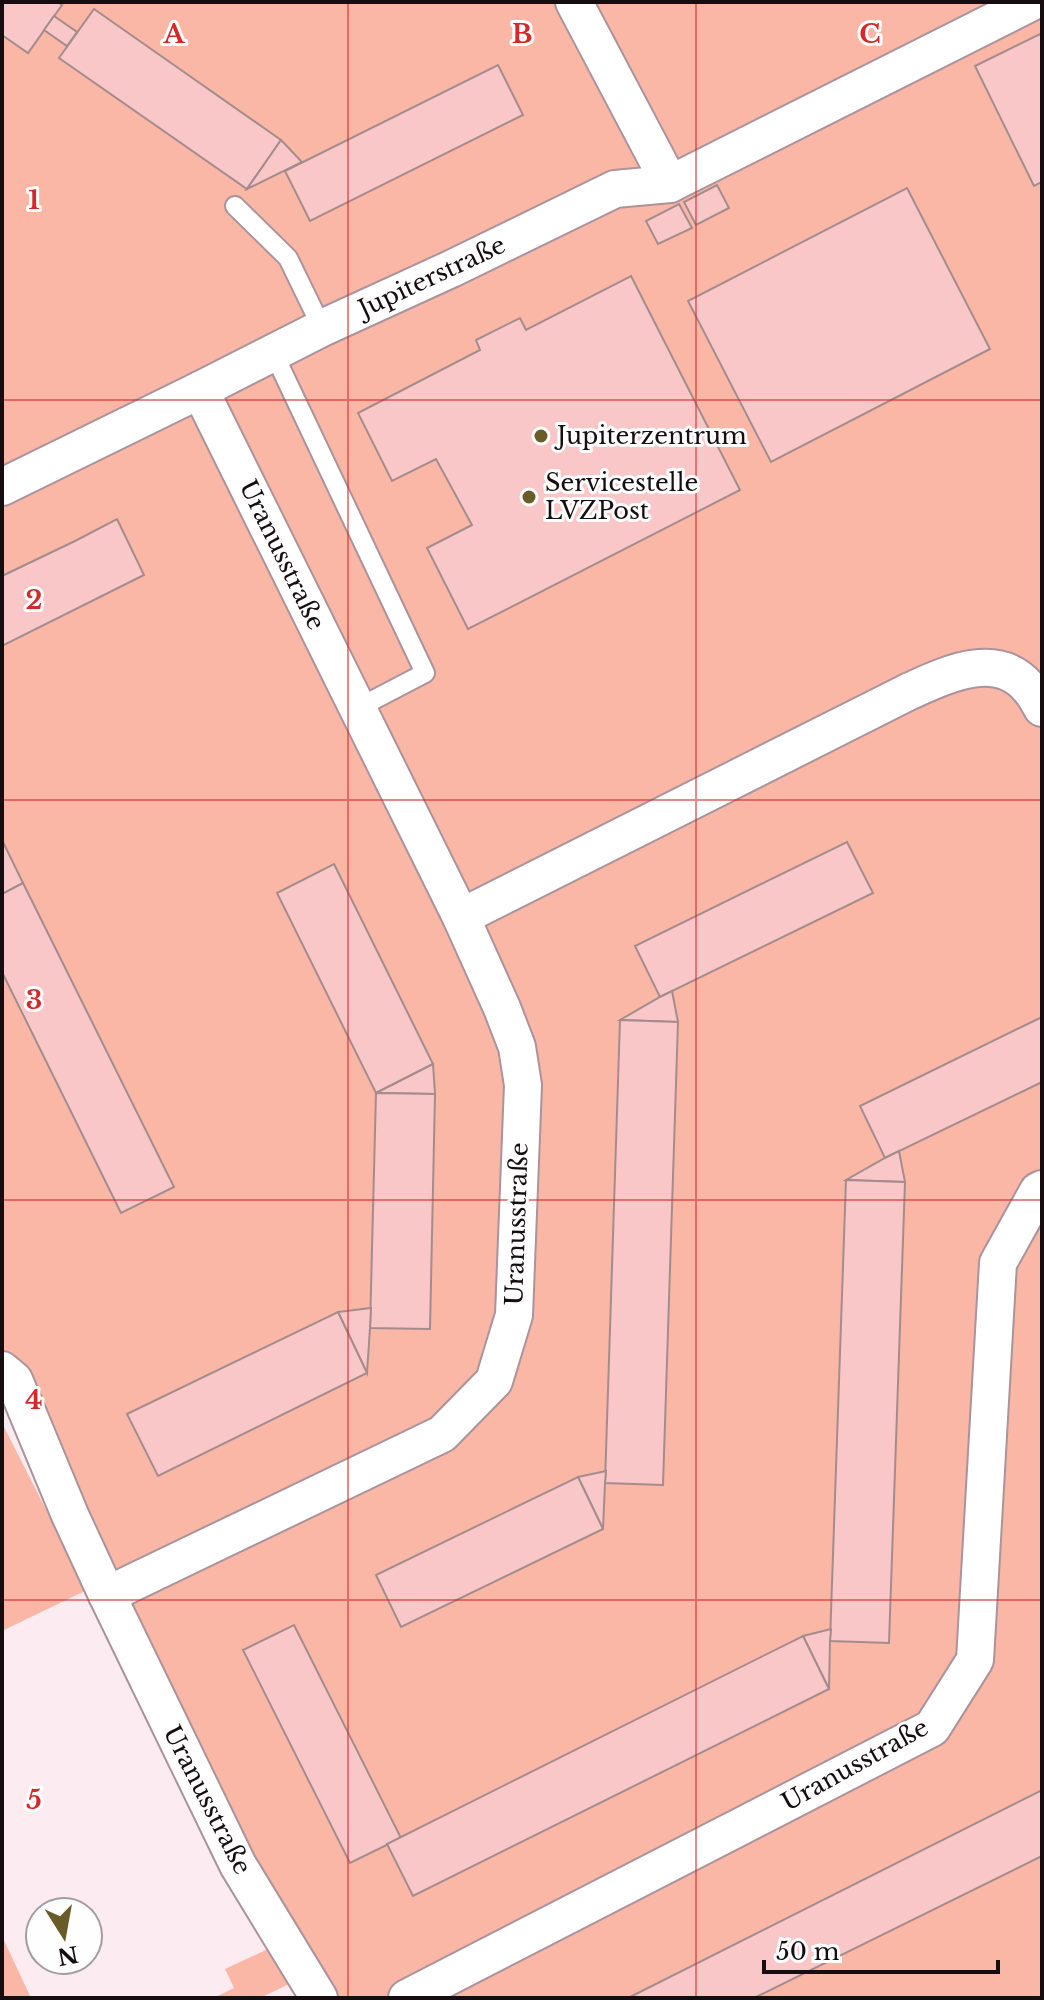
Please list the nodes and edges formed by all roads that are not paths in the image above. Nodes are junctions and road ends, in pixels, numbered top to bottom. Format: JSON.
{"nodes":[{"id":1,"x":574,"y":2,"type":"edge"},
{"id":2,"x":1032,"y":2,"type":"edge"},
{"id":3,"x":670,"y":184,"type":"junction"},
{"id":4,"x":235,"y":206,"type":"dead end"},
{"id":5,"x":322,"y":328,"type":"junction"},
{"id":6,"x":274,"y":354,"type":"junction"},
{"id":7,"x":200,"y":390,"type":"junction"},
{"id":8,"x":2,"y":487,"type":"edge"},
{"id":9,"x":358,"y":708,"type":"junction"},
{"id":10,"x":1042,"y":708,"type":"edge"},
{"id":11,"x":461,"y":917,"type":"junction"},
{"id":12,"x":1042,"y":1189,"type":"edge"},
{"id":13,"x":2,"y":1370,"type":"edge"},
{"id":14,"x":107,"y":1595,"type":"junction"},
{"id":15,"x":319,"y":1998,"type":"edge"},
{"id":16,"x":407,"y":1998,"type":"edge"}],
"edges":[{"from":1,"to":3,"type":"street"},
{"from":2,"to":3,"type":"street","name":"Jupiterstraße"},
{"from":3,"to":5,"type":"street","name":"Jupiterstraße"},
{"from":4,"to":5,"type":"lane"},
{"from":5,"to":6,"type":"street","name":"Jupiterstraße"},
{"from":6,"to":7,"type":"street","name":"Jupiterstraße"},
{"from":6,"to":9,"type":"lane"},
{"from":7,"to":8,"type":"street"},
{"from":7,"to":9,"type":"street","name":"Uranusstraße"},
{"from":9,"to":11,"type":"street","name":"Uranusstraße"},
{"from":10,"to":11,"type":"street"},
{"from":11,"to":14,"type":"street","name":"Uranusstraße"},
{"from":12,"to":16,"type":"street","name":"Uranusstraße"},
{"from":13,"to":14,"type":"street","name":"Uranusstraße"},
{"from":14,"to":15,"type":"street","name":"Uranusstraße"}]}
